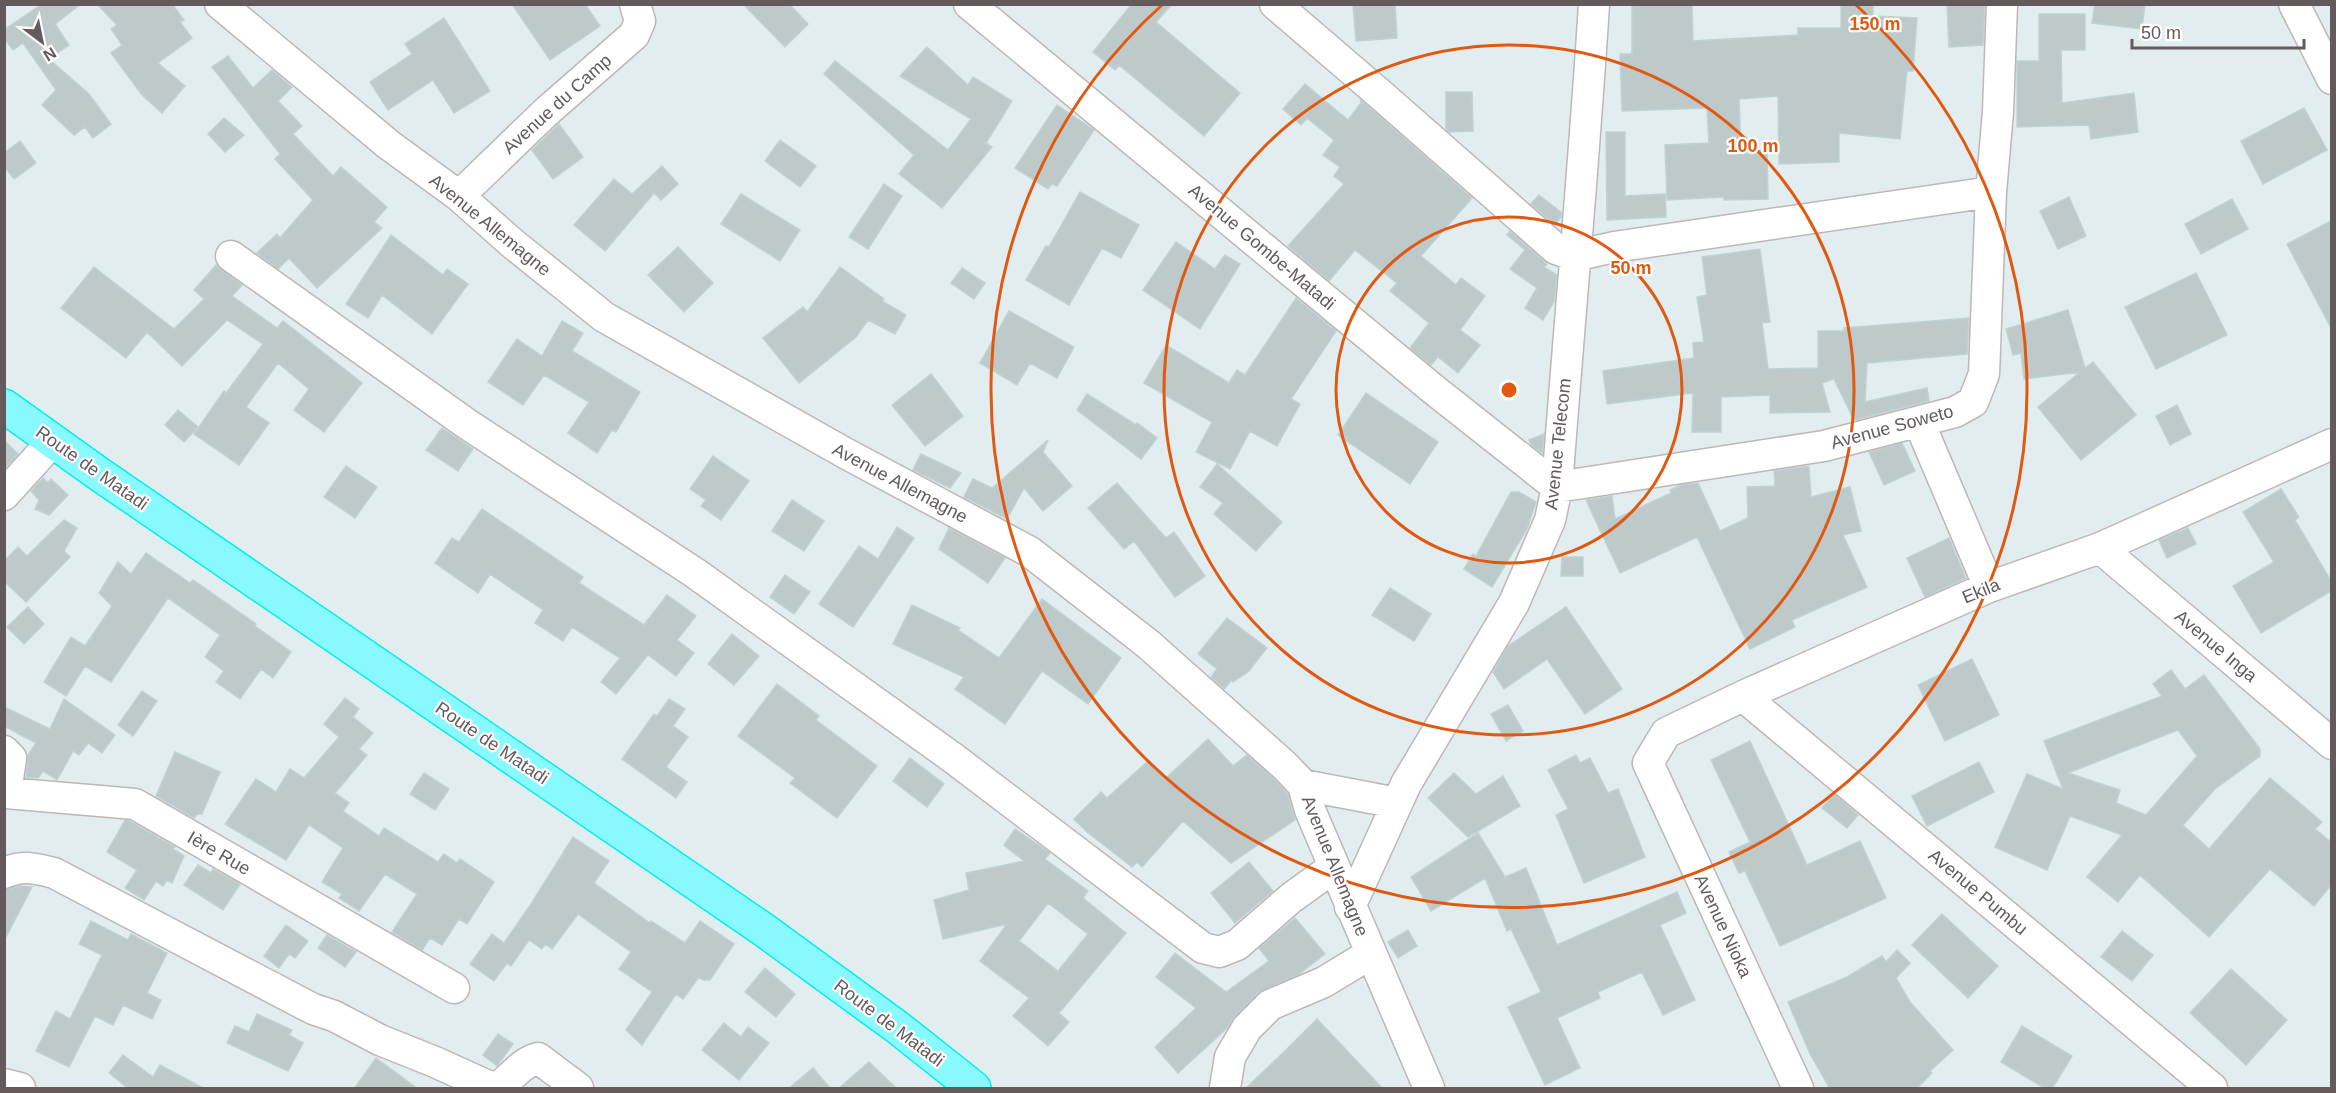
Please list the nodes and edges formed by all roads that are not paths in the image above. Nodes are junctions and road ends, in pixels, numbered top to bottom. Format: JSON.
{"nodes":[{"id":1,"x":220,"y":4,"type":"edge"},
{"id":2,"x":635,"y":4,"type":"edge"},
{"id":3,"x":969,"y":4,"type":"edge"},
{"id":4,"x":1275,"y":4,"type":"edge"},
{"id":5,"x":1594,"y":4,"type":"edge"},
{"id":6,"x":2002,"y":4,"type":"edge"},
{"id":7,"x":2294,"y":4,"type":"edge"},
{"id":8,"x":2331,"y":79,"type":"edge"},
{"id":9,"x":1991,"y":192,"type":"junction"},
{"id":10,"x":459,"y":196,"type":"junction"},
{"id":11,"x":231,"y":256,"type":"dead end"},
{"id":12,"x":1575,"y":256,"type":"junction"},
{"id":13,"x":4,"y":406,"type":"edge"},
{"id":14,"x":1919,"y":423,"type":"junction"},
{"id":15,"x":53,"y":441,"type":"junction"},
{"id":16,"x":2331,"y":444,"type":"edge"},
{"id":17,"x":1557,"y":487,"type":"junction"},
{"id":18,"x":4,"y":495,"type":"edge"},
{"id":19,"x":2100,"y":548,"type":"junction"},
{"id":20,"x":1989,"y":587,"type":"junction"},
{"id":21,"x":1743,"y":696,"type":"junction"},
{"id":22,"x":2331,"y":744,"type":"edge"},
{"id":23,"x":4,"y":751,"type":"edge"},
{"id":24,"x":1648,"y":763,"type":"joint"},
{"id":25,"x":1303,"y":785,"type":"junction"},
{"id":26,"x":1397,"y":802,"type":"junction"},
{"id":27,"x":1334,"y":867,"type":"junction"},
{"id":28,"x":4,"y":873,"type":"edge"},
{"id":29,"x":1350,"y":907,"type":"junction"},
{"id":30,"x":1370,"y":954,"type":"junction"},
{"id":31,"x":454,"y":988,"type":"dead end"},
{"id":32,"x":4,"y":1083,"type":"edge"},
{"id":33,"x":20,"y":1089,"type":"edge"},
{"id":34,"x":578,"y":1089,"type":"edge"},
{"id":35,"x":974,"y":1089,"type":"edge"},
{"id":36,"x":1225,"y":1089,"type":"edge"},
{"id":37,"x":1429,"y":1089,"type":"edge"},
{"id":38,"x":1798,"y":1089,"type":"edge"},
{"id":39,"x":2212,"y":1089,"type":"edge"}],
"edges":[{"from":1,"to":10,"type":"street","name":"Avenue Allemagne"},
{"from":2,"to":10,"type":"street","name":"Avenue du Camp"},
{"from":3,"to":17,"type":"street","name":"Avenue Gombe-Matadi"},
{"from":4,"to":12,"type":"street"},
{"from":5,"to":12,"type":"street","name":"Avenue Telecom"},
{"from":6,"to":9,"type":"street","name":"Avenue Soweto"},
{"from":7,"to":8,"type":"street"},
{"from":9,"to":12,"type":"street"},
{"from":9,"to":14,"type":"street","name":"Avenue Soweto"},
{"from":10,"to":25,"type":"street","name":"Avenue Allemagne"},
{"from":11,"to":27,"type":"street"},
{"from":12,"to":17,"type":"street","name":"Avenue Telecom"},
{"from":13,"to":15,"type":"highway","name":"Route de Matadi"},
{"from":14,"to":17,"type":"street","name":"Avenue Soweto"},
{"from":14,"to":20,"type":"street"},
{"from":15,"to":18,"type":"street"},
{"from":15,"to":35,"type":"highway","name":"Route de Matadi"},
{"from":16,"to":19,"type":"street","name":"Ekila"},
{"from":17,"to":26,"type":"street","name":"Avenue Telecom"},
{"from":19,"to":20,"type":"street","name":"Ekila"},
{"from":19,"to":22,"type":"street","name":"Avenue Inga"},
{"from":20,"to":21,"type":"street","name":"Ekila"},
{"from":21,"to":24,"type":"street","name":"Ekila"},
{"from":21,"to":39,"type":"street","name":"Avenue Pumbu"},
{"from":23,"to":31,"type":"street","name":"Ière Rue"},
{"from":24,"to":38,"type":"street","name":"Avenue Nioka"},
{"from":25,"to":26,"type":"street"},
{"from":25,"to":27,"type":"street","name":"Avenue Allemagne"},
{"from":26,"to":29,"type":"street","name":"Avenue Telecom"},
{"from":27,"to":29,"type":"street","name":"Avenue Allemagne"},
{"from":28,"to":34,"type":"street"},
{"from":29,"to":30,"type":"street","name":"Avenue Allemagne"},
{"from":30,"to":36,"type":"street"},
{"from":30,"to":37,"type":"street","name":"Avenue Allemagne"},
{"from":32,"to":33,"type":"street"}]}
